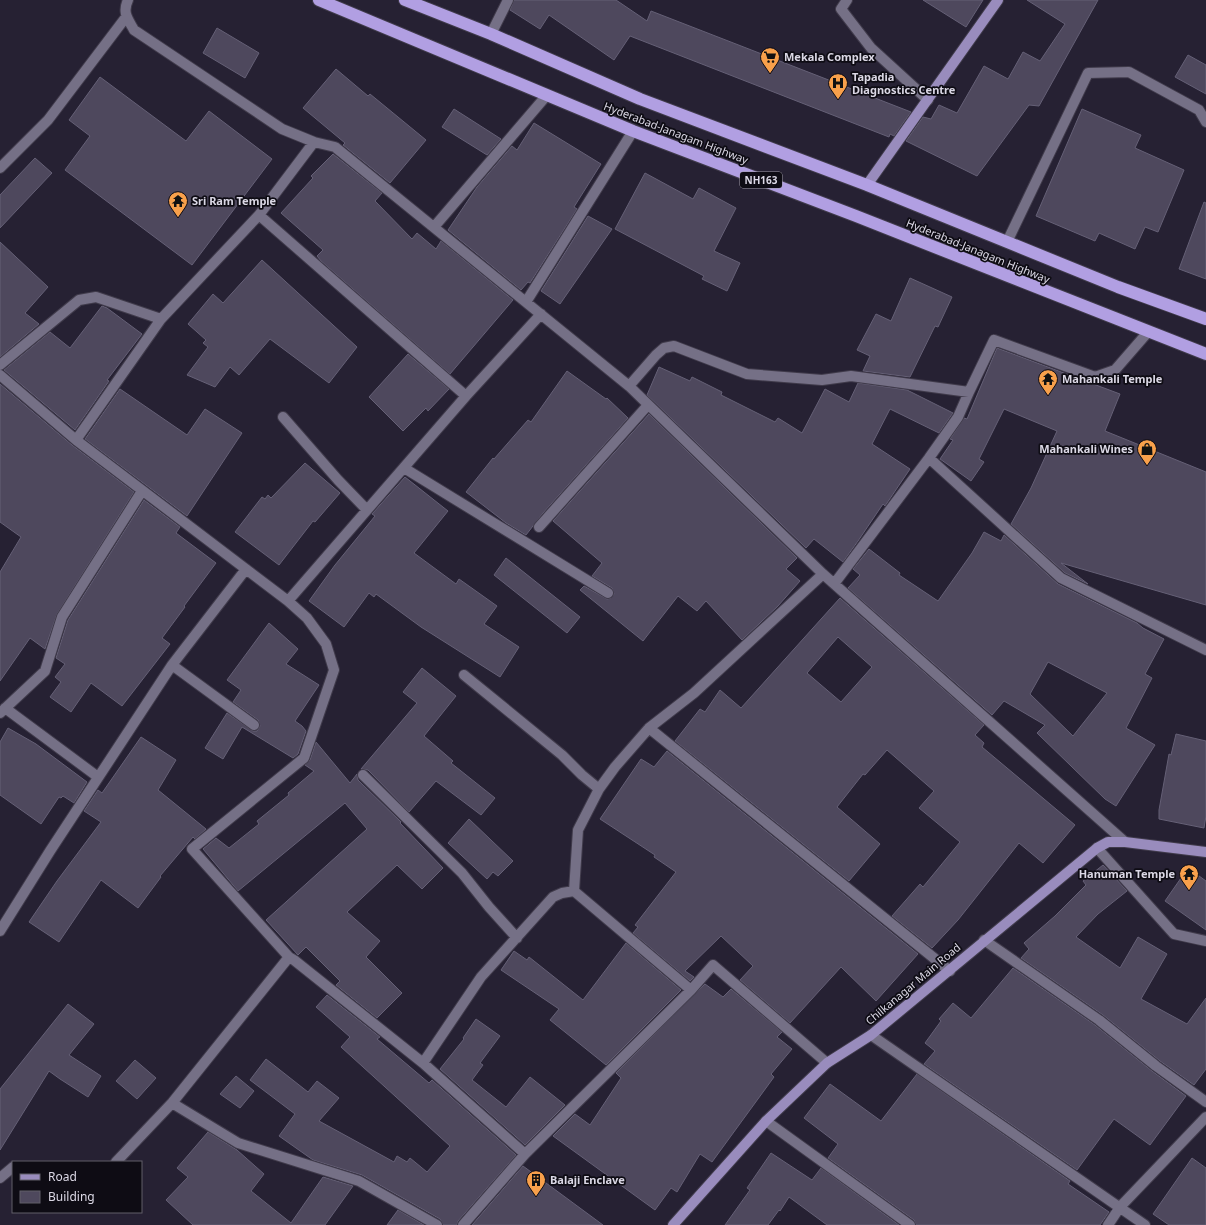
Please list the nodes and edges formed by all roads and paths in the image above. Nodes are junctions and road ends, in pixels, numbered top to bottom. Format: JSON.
{"nodes":[{"id":1,"x":128,"y":0,"type":"edge"},
{"id":2,"x":319,"y":0,"type":"edge"},
{"id":3,"x":405,"y":0,"type":"edge"},
{"id":4,"x":508,"y":0,"type":"edge"},
{"id":5,"x":847,"y":0,"type":"edge"},
{"id":6,"x":995,"y":1,"type":"edge"},
{"id":7,"x":126,"y":17,"type":"junction"},
{"id":8,"x":491,"y":34,"type":"junction"},
{"id":9,"x":547,"y":96,"type":"junction"},
{"id":10,"x":928,"y":100,"type":"junction"},
{"id":11,"x":1206,"y":122,"type":"edge"},
{"id":12,"x":633,"y":131,"type":"junction"},
{"id":13,"x":314,"y":142,"type":"junction"},
{"id":14,"x":0,"y":168,"type":"edge"},
{"id":15,"x":868,"y":185,"type":"junction"},
{"id":16,"x":259,"y":215,"type":"junction"},
{"id":17,"x":434,"y":228,"type":"junction"},
{"id":18,"x":1007,"y":242,"type":"junction"},
{"id":19,"x":526,"y":302,"type":"junction"},
{"id":20,"x":541,"y":314,"type":"junction"},
{"id":21,"x":161,"y":319,"type":"junction"},
{"id":22,"x":1206,"y":319,"type":"edge"},
{"id":23,"x":1148,"y":332,"type":"junction"},
{"id":24,"x":1206,"y":354,"type":"edge"},
{"id":25,"x":0,"y":365,"type":"edge"},
{"id":26,"x":0,"y":375,"type":"edge"},
{"id":27,"x":629,"y":386,"type":"junction"},
{"id":28,"x":970,"y":392,"type":"junction"},
{"id":29,"x":466,"y":396,"type":"junction"},
{"id":30,"x":648,"y":405,"type":"junction"},
{"id":31,"x":282,"y":416,"type":"dead end"},
{"id":32,"x":76,"y":440,"type":"junction"},
{"id":33,"x":929,"y":458,"type":"junction"},
{"id":34,"x":404,"y":468,"type":"junction"},
{"id":35,"x":142,"y":491,"type":"junction"},
{"id":36,"x":367,"y":510,"type":"junction"},
{"id":37,"x":539,"y":528,"type":"dead end"},
{"id":38,"x":246,"y":569,"type":"junction"},
{"id":39,"x":823,"y":574,"type":"junction"},
{"id":40,"x":834,"y":584,"type":"junction"},
{"id":41,"x":608,"y":593,"type":"dead end"},
{"id":42,"x":288,"y":602,"type":"junction"},
{"id":43,"x":1206,"y":650,"type":"edge"},
{"id":44,"x":172,"y":665,"type":"junction"},
{"id":45,"x":464,"y":676,"type":"dead end"},
{"id":46,"x":2,"y":710,"type":"edge"},
{"id":47,"x":254,"y":725,"type":"dead end"},
{"id":48,"x":649,"y":728,"type":"junction"},
{"id":49,"x":363,"y":775,"type":"dead end"},
{"id":50,"x":98,"y":777,"type":"junction"},
{"id":51,"x":599,"y":789,"type":"junction"},
{"id":52,"x":1125,"y":842,"type":"junction"},
{"id":53,"x":1097,"y":848,"type":"junction"},
{"id":54,"x":1206,"y":852,"type":"edge"},
{"id":55,"x":574,"y":891,"type":"junction"},
{"id":56,"x":0,"y":931,"type":"edge"},
{"id":57,"x":517,"y":938,"type":"junction"},
{"id":58,"x":984,"y":940,"type":"junction"},
{"id":59,"x":1206,"y":941,"type":"edge"},
{"id":60,"x":289,"y":958,"type":"junction"},
{"id":61,"x":950,"y":970,"type":"junction"},
{"id":62,"x":691,"y":990,"type":"junction"},
{"id":63,"x":871,"y":1035,"type":"junction"},
{"id":64,"x":423,"y":1063,"type":"junction"},
{"id":65,"x":828,"y":1063,"type":"junction"},
{"id":66,"x":1206,"y":1102,"type":"edge"},
{"id":67,"x":172,"y":1103,"type":"junction"},
{"id":68,"x":1206,"y":1117,"type":"edge"},
{"id":69,"x":766,"y":1121,"type":"junction"},
{"id":70,"x":525,"y":1154,"type":"junction"},
{"id":71,"x":117,"y":1161,"type":"edge"},
{"id":72,"x":12,"y":1168,"type":"edge"},
{"id":73,"x":0,"y":1178,"type":"edge"},
{"id":74,"x":1120,"y":1207,"type":"junction"},
{"id":75,"x":436,"y":1225,"type":"edge"},
{"id":76,"x":464,"y":1225,"type":"edge"},
{"id":77,"x":673,"y":1225,"type":"edge"},
{"id":78,"x":910,"y":1225,"type":"edge"},
{"id":79,"x":1108,"y":1225,"type":"edge"},
{"id":80,"x":1145,"y":1225,"type":"edge"}],
"edges":[{"from":1,"to":7,"type":"street"},
{"from":2,"to":9,"type":"highway","name":"Hyderabad-Janagam Highway","number":"NH163"},
{"from":3,"to":8,"type":"highway","name":"Hyderabad-Janagam Highway"},
{"from":4,"to":8,"type":"street"},
{"from":5,"to":10,"type":"street"},
{"from":6,"to":10,"type":"main road"},
{"from":7,"to":13,"type":"street"},
{"from":7,"to":14,"type":"street"},
{"from":8,"to":15,"type":"highway","name":"Hyderabad-Janagam Highway"},
{"from":9,"to":12,"type":"highway","name":"Hyderabad-Janagam Highway","number":"NH163"},
{"from":9,"to":17,"type":"street"},
{"from":10,"to":15,"type":"main road"},
{"from":11,"to":18,"type":"street"},
{"from":12,"to":19,"type":"street"},
{"from":12,"to":23,"type":"highway","name":"Hyderabad-Janagam Highway","number":"NH163"},
{"from":13,"to":16,"type":"street"},
{"from":13,"to":17,"type":"street"},
{"from":15,"to":18,"type":"highway","name":"Hyderabad-Janagam Highway"},
{"from":16,"to":21,"type":"street"},
{"from":16,"to":29,"type":"street"},
{"from":17,"to":19,"type":"street"},
{"from":18,"to":22,"type":"highway","name":"Hyderabad-Janagam Highway"},
{"from":19,"to":20,"type":"street"},
{"from":20,"to":27,"type":"street"},
{"from":20,"to":29,"type":"street"},
{"from":21,"to":25,"type":"street"},
{"from":21,"to":32,"type":"street"},
{"from":23,"to":24,"type":"highway","name":"Hyderabad-Janagam Highway","number":"NH163"},
{"from":23,"to":28,"type":"street"},
{"from":26,"to":32,"type":"street"},
{"from":27,"to":28,"type":"street"},
{"from":27,"to":30,"type":"street"},
{"from":28,"to":33,"type":"street"},
{"from":29,"to":34,"type":"street"},
{"from":30,"to":37,"type":"street"},
{"from":30,"to":39,"type":"street"},
{"from":31,"to":36,"type":"street"},
{"from":32,"to":35,"type":"street"},
{"from":33,"to":40,"type":"street"},
{"from":33,"to":43,"type":"street"},
{"from":34,"to":36,"type":"street"},
{"from":34,"to":41,"type":"street"},
{"from":35,"to":38,"type":"street"},
{"from":35,"to":46,"type":"street"},
{"from":36,"to":42,"type":"street"},
{"from":38,"to":42,"type":"street"},
{"from":38,"to":44,"type":"street"},
{"from":39,"to":40,"type":"street"},
{"from":39,"to":48,"type":"street"},
{"from":40,"to":52,"type":"street"},
{"from":42,"to":60,"type":"street"},
{"from":44,"to":47,"type":"street"},
{"from":44,"to":50,"type":"street"},
{"from":45,"to":51,"type":"street"},
{"from":46,"to":50,"type":"street"},
{"from":48,"to":51,"type":"street"},
{"from":48,"to":61,"type":"street"},
{"from":49,"to":57,"type":"street"},
{"from":50,"to":56,"type":"street"},
{"from":51,"to":55,"type":"street"},
{"from":52,"to":53,"type":"main road","name":"Chilkanagar Main Road"},
{"from":52,"to":54,"type":"main road","name":"Chilkanagar Main Road"},
{"from":53,"to":58,"type":"main road","name":"Chilkanagar Main Road"},
{"from":53,"to":59,"type":"street"},
{"from":55,"to":57,"type":"street"},
{"from":55,"to":62,"type":"street"},
{"from":57,"to":64,"type":"street"},
{"from":58,"to":61,"type":"main road","name":"Chilkanagar Main Road"},
{"from":58,"to":66,"type":"street"},
{"from":60,"to":64,"type":"street"},
{"from":60,"to":67,"type":"street"},
{"from":61,"to":63,"type":"main road","name":"Chilkanagar Main Road"},
{"from":62,"to":65,"type":"street"},
{"from":62,"to":70,"type":"street"},
{"from":63,"to":65,"type":"main road","name":"Chilkanagar Main Road"},
{"from":63,"to":74,"type":"street"},
{"from":64,"to":70,"type":"street"},
{"from":65,"to":69,"type":"main road","name":"Chilkanagar Main Road"},
{"from":67,"to":71,"type":"street"},
{"from":67,"to":75,"type":"street"},
{"from":68,"to":74,"type":"street"},
{"from":69,"to":77,"type":"main road","name":"Chilkanagar Main Road"},
{"from":69,"to":78,"type":"street"},
{"from":70,"to":76,"type":"street"},
{"from":72,"to":73,"type":"street"},
{"from":74,"to":79,"type":"street"},
{"from":74,"to":80,"type":"street"}]}
